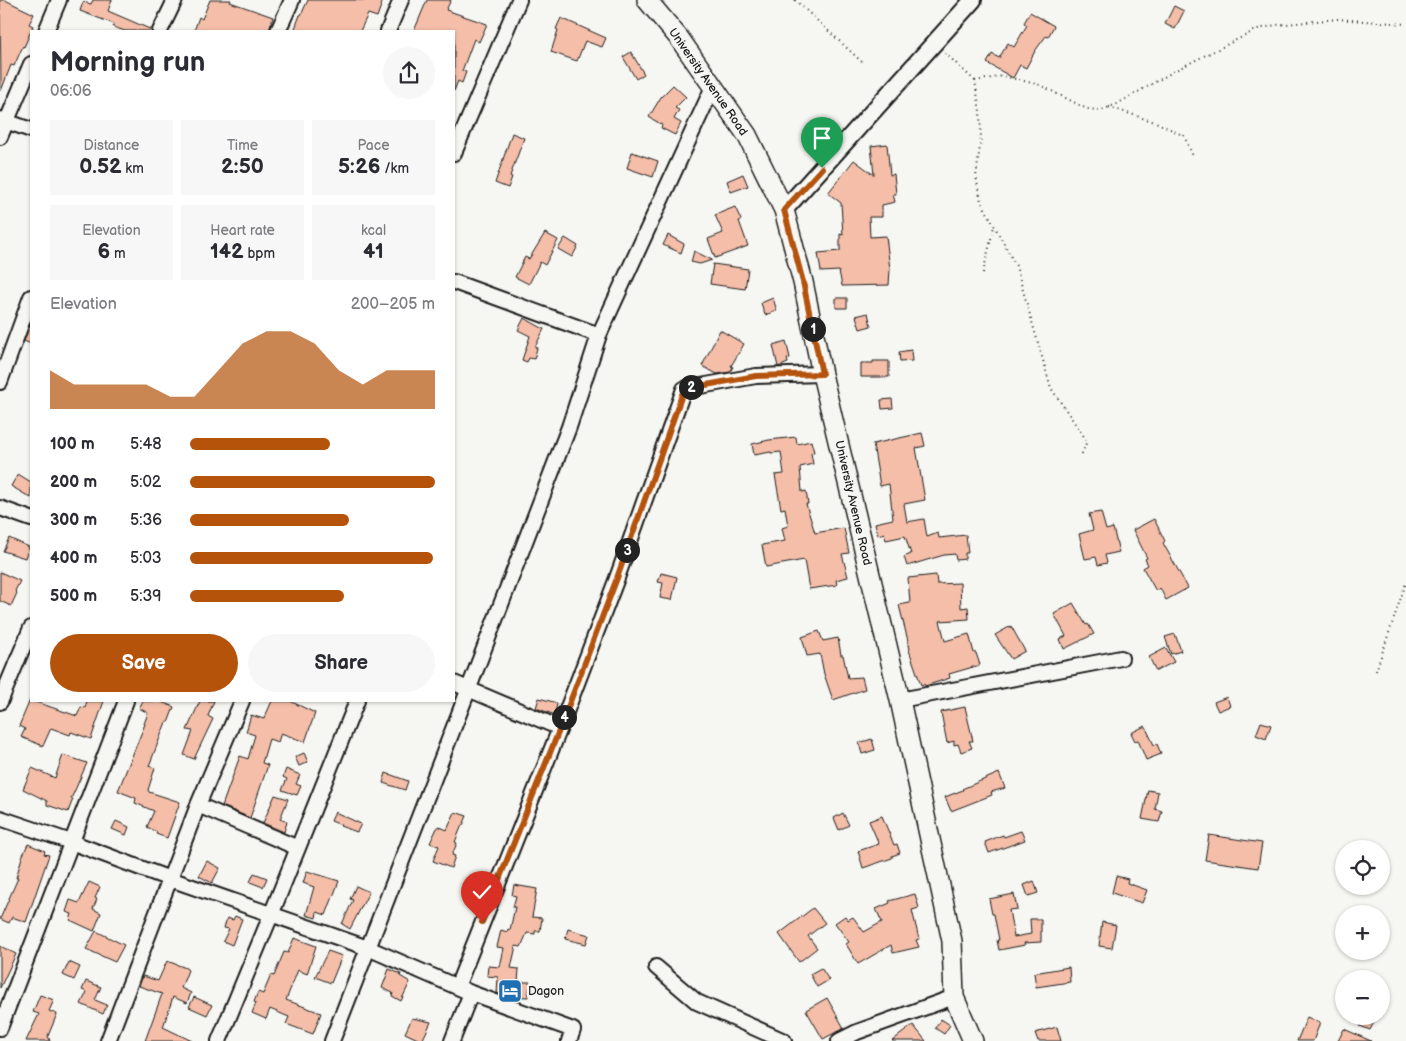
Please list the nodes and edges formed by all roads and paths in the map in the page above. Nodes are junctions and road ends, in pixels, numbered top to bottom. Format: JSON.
{"nodes":[{"id":1,"x":59,"y":0,"type":"edge"},
{"id":2,"x":174,"y":0,"type":"edge"},
{"id":3,"x":292,"y":0,"type":"edge"},
{"id":4,"x":401,"y":0,"type":"edge"},
{"id":5,"x":520,"y":0,"type":"edge"},
{"id":6,"x":647,"y":0,"type":"edge"},
{"id":7,"x":795,"y":0,"type":"edge"},
{"id":8,"x":973,"y":0,"type":"edge"},
{"id":9,"x":1406,"y":24,"type":"edge"},
{"id":10,"x":46,"y":30,"type":"edge"},
{"id":11,"x":160,"y":30,"type":"edge"},
{"id":12,"x":278,"y":30,"type":"edge"},
{"id":13,"x":388,"y":30,"type":"edge"},
{"id":14,"x":932,"y":46,"type":"junction"},
{"id":15,"x":862,"y":62,"type":"dead end"},
{"id":16,"x":30,"y":66,"type":"edge"},
{"id":17,"x":975,"y":81,"type":"junction"},
{"id":18,"x":713,"y":87,"type":"junction"},
{"id":19,"x":1109,"y":107,"type":"junction"},
{"id":20,"x":3,"y":120,"type":"edge"},
{"id":21,"x":30,"y":130,"type":"edge"},
{"id":22,"x":0,"y":137,"type":"edge"},
{"id":23,"x":455,"y":151,"type":"edge"},
{"id":24,"x":1193,"y":156,"type":"dead end"},
{"id":25,"x":784,"y":210,"type":"junction"},
{"id":26,"x":994,"y":226,"type":"junction"},
{"id":27,"x":983,"y":273,"type":"dead end"},
{"id":28,"x":455,"y":282,"type":"edge"},
{"id":29,"x":30,"y":300,"type":"edge"},
{"id":30,"x":600,"y":335,"type":"junction"},
{"id":31,"x":822,"y":374,"type":"junction"},
{"id":32,"x":0,"y":382,"type":"edge"},
{"id":33,"x":1081,"y":456,"type":"dead end"},
{"id":34,"x":0,"y":508,"type":"edge"},
{"id":35,"x":30,"y":519,"type":"edge"},
{"id":36,"x":1406,"y":583,"type":"edge"},
{"id":37,"x":30,"y":630,"type":"edge"},
{"id":38,"x":1121,"y":658,"type":"dead end"},
{"id":39,"x":1376,"y":671,"type":"dead end"},
{"id":40,"x":455,"y":683,"type":"edge"},
{"id":41,"x":469,"y":688,"type":"junction"},
{"id":42,"x":900,"y":700,"type":"junction"},
{"id":43,"x":0,"y":702,"type":"edge"},
{"id":44,"x":126,"y":702,"type":"edge"},
{"id":45,"x":242,"y":702,"type":"edge"},
{"id":46,"x":357,"y":702,"type":"edge"},
{"id":47,"x":560,"y":728,"type":"junction"},
{"id":48,"x":198,"y":805,"type":"junction"},
{"id":49,"x":0,"y":818,"type":"edge"},
{"id":50,"x":71,"y":842,"type":"junction"},
{"id":51,"x":298,"y":848,"type":"junction"},
{"id":52,"x":170,"y":879,"type":"junction"},
{"id":53,"x":271,"y":915,"type":"junction"},
{"id":54,"x":368,"y":948,"type":"junction"},
{"id":55,"x":656,"y":967,"type":"dead end"},
{"id":56,"x":457,"y":987,"type":"junction"},
{"id":57,"x":471,"y":993,"type":"junction"},
{"id":58,"x":954,"y":997,"type":"junction"},
{"id":59,"x":0,"y":1028,"type":"edge"},
{"id":60,"x":108,"y":1041,"type":"edge"},
{"id":61,"x":219,"y":1041,"type":"edge"},
{"id":62,"x":332,"y":1041,"type":"edge"},
{"id":63,"x":452,"y":1041,"type":"edge"},
{"id":64,"x":569,"y":1041,"type":"edge"},
{"id":65,"x":784,"y":1041,"type":"edge"},
{"id":66,"x":839,"y":1041,"type":"edge"},
{"id":67,"x":973,"y":1041,"type":"edge"}],
"edges":[{"from":1,"to":10,"type":"street"},
{"from":2,"to":11,"type":"street"},
{"from":3,"to":12,"type":"street"},
{"from":4,"to":13,"type":"street"},
{"from":5,"to":23,"type":"street"},
{"from":6,"to":18,"type":"main road","name":"University Avenue Road"},
{"from":7,"to":15,"type":"path"},
{"from":8,"to":14,"type":"street"},
{"from":9,"to":19,"type":"path"},
{"from":14,"to":17,"type":"path"},
{"from":14,"to":25,"type":"street"},
{"from":16,"to":20,"type":"street"},
{"from":17,"to":19,"type":"path"},
{"from":17,"to":26,"type":"path"},
{"from":18,"to":25,"type":"main road","name":"University Avenue Road"},
{"from":18,"to":30,"type":"street"},
{"from":19,"to":24,"type":"path"},
{"from":20,"to":21,"type":"street"},
{"from":20,"to":22,"type":"street"},
{"from":25,"to":31,"type":"main road","name":"University Avenue Road"},
{"from":26,"to":27,"type":"path"},
{"from":26,"to":33,"type":"path"},
{"from":28,"to":30,"type":"street"},
{"from":29,"to":32,"type":"street"},
{"from":30,"to":41,"type":"street"},
{"from":31,"to":42,"type":"main road","name":"University Avenue Road"},
{"from":31,"to":47,"type":"street"},
{"from":34,"to":35,"type":"street"},
{"from":36,"to":39,"type":"path"},
{"from":37,"to":43,"type":"street"},
{"from":38,"to":42,"type":"street"},
{"from":40,"to":41,"type":"street"},
{"from":41,"to":47,"type":"street"},
{"from":41,"to":54,"type":"street"},
{"from":42,"to":58,"type":"main road","name":"University Avenue Road"},
{"from":44,"to":50,"type":"street"},
{"from":45,"to":48,"type":"street"},
{"from":46,"to":51,"type":"street"},
{"from":47,"to":56,"type":"street"},
{"from":48,"to":51,"type":"street"},
{"from":48,"to":52,"type":"street"},
{"from":49,"to":50,"type":"street"},
{"from":50,"to":52,"type":"street"},
{"from":50,"to":59,"type":"street"},
{"from":51,"to":53,"type":"street"},
{"from":52,"to":53,"type":"street"},
{"from":52,"to":60,"type":"street"},
{"from":53,"to":54,"type":"street"},
{"from":53,"to":61,"type":"street"},
{"from":54,"to":56,"type":"street"},
{"from":54,"to":62,"type":"street"},
{"from":55,"to":65,"type":"street"},
{"from":56,"to":57,"type":"street"},
{"from":57,"to":63,"type":"street"},
{"from":57,"to":64,"type":"street"},
{"from":58,"to":66,"type":"street"},
{"from":58,"to":67,"type":"main road","name":"University Avenue Road"}]}
